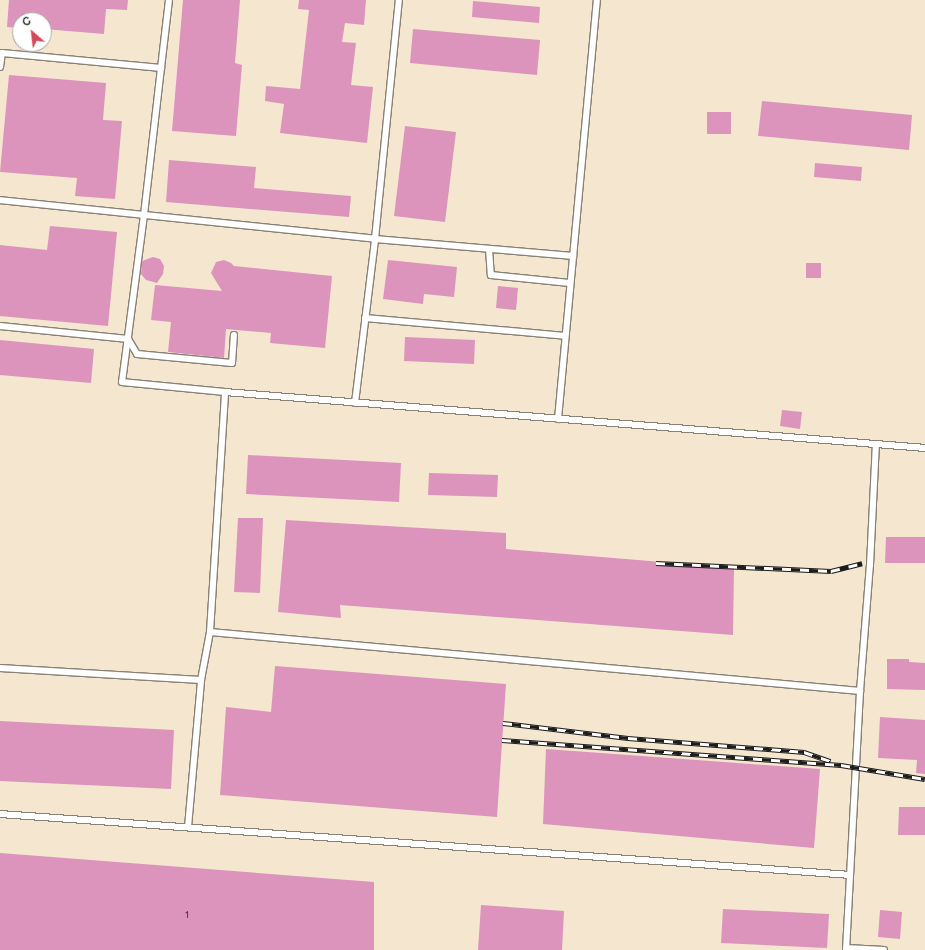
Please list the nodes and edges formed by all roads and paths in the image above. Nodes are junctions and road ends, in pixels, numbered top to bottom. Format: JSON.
{"nodes":[{"id":1,"x":170,"y":0,"type":"edge"},
{"id":2,"x":399,"y":0,"type":"edge"},
{"id":3,"x":597,"y":0,"type":"edge"},
{"id":4,"x":1,"y":53,"type":"edge"},
{"id":5,"x":0,"y":67,"type":"edge"},
{"id":6,"x":161,"y":68,"type":"junction"},
{"id":7,"x":0,"y":200,"type":"edge"},
{"id":8,"x":144,"y":215,"type":"junction"},
{"id":9,"x":375,"y":239,"type":"junction"},
{"id":10,"x":488,"y":248,"type":"junction"},
{"id":11,"x":573,"y":256,"type":"junction"},
{"id":12,"x":570,"y":283,"type":"junction"},
{"id":13,"x":365,"y":318,"type":"junction"},
{"id":14,"x":0,"y":326,"type":"edge"},
{"id":15,"x":234,"y":335,"type":"dead end"},
{"id":16,"x":565,"y":336,"type":"junction"},
{"id":17,"x":128,"y":339,"type":"junction"},
{"id":18,"x":225,"y":392,"type":"junction"},
{"id":19,"x":355,"y":403,"type":"junction"},
{"id":20,"x":558,"y":419,"type":"junction"},
{"id":21,"x":876,"y":444,"type":"junction"},
{"id":22,"x":925,"y":448,"type":"edge"},
{"id":23,"x":210,"y":632,"type":"junction"},
{"id":24,"x":0,"y":668,"type":"edge"},
{"id":25,"x":201,"y":680,"type":"junction"},
{"id":26,"x":860,"y":691,"type":"junction"},
{"id":27,"x":0,"y":814,"type":"edge"},
{"id":28,"x":188,"y":828,"type":"junction"},
{"id":29,"x":850,"y":875,"type":"junction"},
{"id":30,"x":846,"y":949,"type":"edge"},
{"id":31,"x":884,"y":950,"type":"edge"}],
"edges":[{"from":1,"to":6,"type":"lane"},
{"from":2,"to":9,"type":"lane"},
{"from":3,"to":11,"type":"lane"},
{"from":4,"to":5,"type":"lane"},
{"from":4,"to":6,"type":"lane"},
{"from":6,"to":8,"type":"lane"},
{"from":7,"to":8,"type":"lane"},
{"from":8,"to":9,"type":"lane"},
{"from":8,"to":17,"type":"lane"},
{"from":9,"to":10,"type":"lane"},
{"from":9,"to":13,"type":"lane"},
{"from":10,"to":11,"type":"lane"},
{"from":10,"to":12,"type":"lane"},
{"from":11,"to":12,"type":"lane"},
{"from":12,"to":16,"type":"lane"},
{"from":13,"to":16,"type":"lane"},
{"from":13,"to":19,"type":"lane"},
{"from":14,"to":17,"type":"lane"},
{"from":15,"to":17,"type":"lane"},
{"from":16,"to":20,"type":"lane"},
{"from":17,"to":18,"type":"lane"},
{"from":18,"to":19,"type":"lane"},
{"from":18,"to":23,"type":"lane"},
{"from":19,"to":20,"type":"lane"},
{"from":20,"to":21,"type":"lane"},
{"from":21,"to":22,"type":"lane"},
{"from":21,"to":26,"type":"lane"},
{"from":23,"to":25,"type":"lane"},
{"from":23,"to":26,"type":"lane"},
{"from":24,"to":25,"type":"lane"},
{"from":25,"to":28,"type":"lane"},
{"from":26,"to":29,"type":"lane"},
{"from":27,"to":28,"type":"lane"},
{"from":28,"to":29,"type":"lane"},
{"from":29,"to":30,"type":"lane"},
{"from":30,"to":31,"type":"lane"}]}
